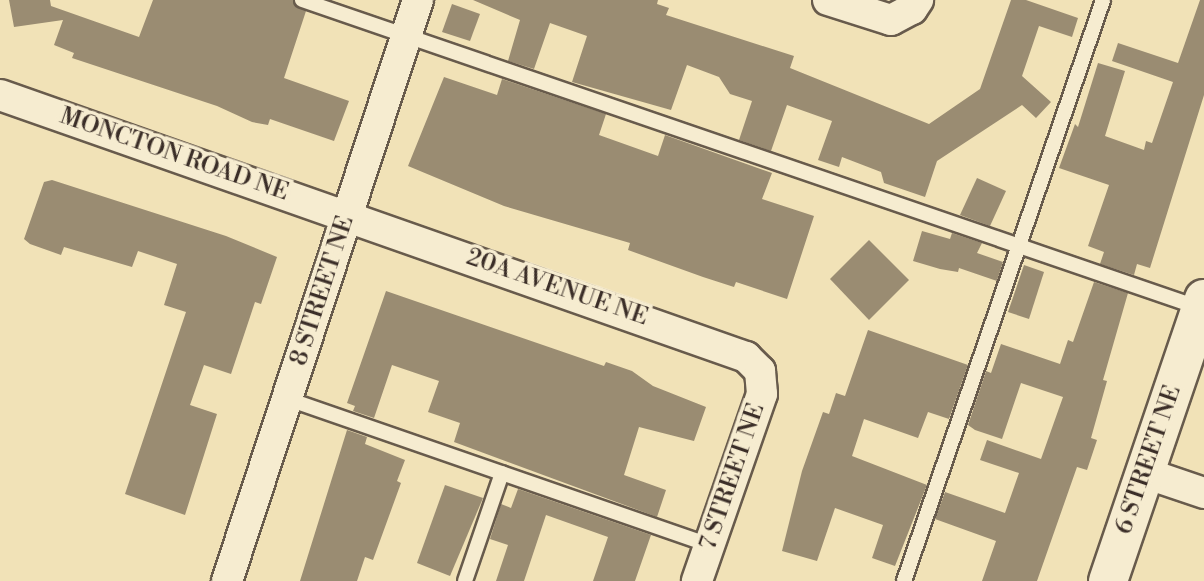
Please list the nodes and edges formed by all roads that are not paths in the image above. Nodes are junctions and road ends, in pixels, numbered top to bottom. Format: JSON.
{"nodes":[{"id":1,"x":302,"y":0,"type":"edge"},
{"id":2,"x":418,"y":0,"type":"edge"},
{"id":3,"x":828,"y":0,"type":"edge"},
{"id":4,"x":918,"y":0,"type":"edge"},
{"id":5,"x":1103,"y":0,"type":"edge"},
{"id":6,"x":406,"y":36,"type":"junction"},
{"id":7,"x":0,"y":95,"type":"edge"},
{"id":8,"x":348,"y":215,"type":"junction"},
{"id":9,"x":1020,"y":245,"type":"junction"},
{"id":10,"x":1202,"y":304,"type":"edge"},
{"id":11,"x":760,"y":371,"type":"joint"},
{"id":12,"x":289,"y":399,"type":"junction"},
{"id":13,"x":502,"y":473,"type":"junction"},
{"id":14,"x":1145,"y":473,"type":"junction"},
{"id":15,"x":1204,"y":493,"type":"edge"},
{"id":16,"x":710,"y":545,"type":"junction"},
{"id":17,"x":227,"y":581,"type":"edge"},
{"id":18,"x":465,"y":581,"type":"edge"},
{"id":19,"x":697,"y":581,"type":"edge"},
{"id":20,"x":904,"y":581,"type":"edge"},
{"id":21,"x":1108,"y":581,"type":"edge"}],
"edges":[{"from":1,"to":6,"type":"lane"},
{"from":2,"to":6,"type":"street","name":"8 STREET NE"},
{"from":3,"to":4,"type":"street"},
{"from":5,"to":9,"type":"lane"},
{"from":6,"to":8,"type":"street","name":"8 STREET NE"},
{"from":6,"to":9,"type":"lane"},
{"from":7,"to":8,"type":"street","name":"MONCTON ROAD NE"},
{"from":8,"to":11,"type":"street","name":"20A AVENUE NE"},
{"from":8,"to":12,"type":"street","name":"8 STREET NE"},
{"from":9,"to":10,"type":"lane"},
{"from":9,"to":20,"type":"lane"},
{"from":10,"to":14,"type":"street","name":"6 STREET NE"},
{"from":11,"to":16,"type":"street","name":"7 STREET NE"},
{"from":12,"to":13,"type":"lane"},
{"from":12,"to":17,"type":"street","name":"8 STREET NE"},
{"from":13,"to":16,"type":"lane"},
{"from":13,"to":18,"type":"lane"},
{"from":14,"to":15,"type":"street"},
{"from":14,"to":21,"type":"street","name":"6 STREET NE"},
{"from":16,"to":19,"type":"street","name":"7 STREET NE"}]}
